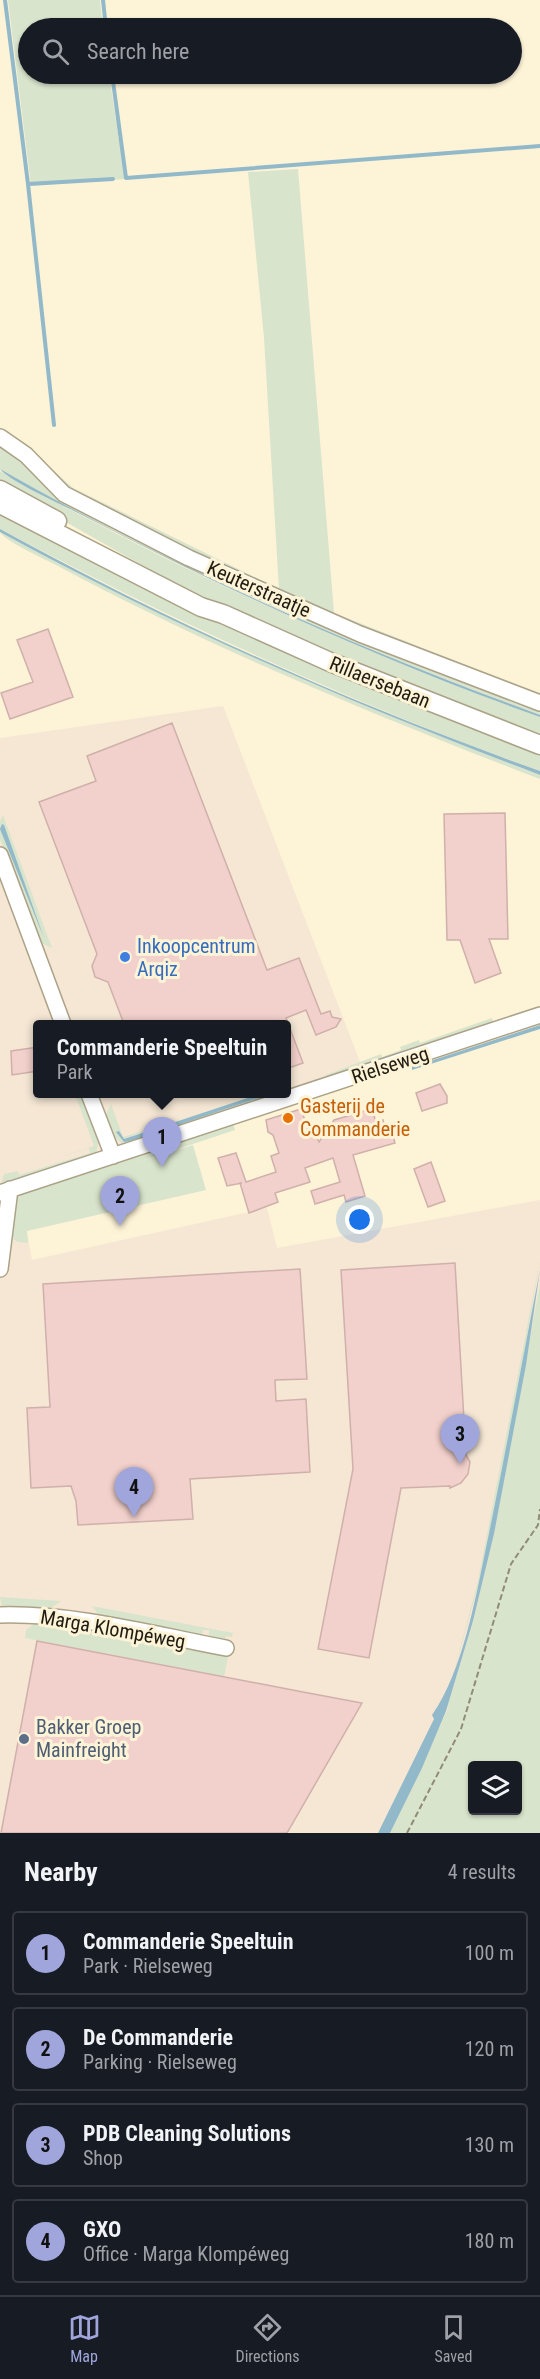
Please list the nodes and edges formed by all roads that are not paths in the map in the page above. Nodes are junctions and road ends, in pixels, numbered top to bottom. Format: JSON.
{"nodes":[{"id":1,"x":0,"y":437,"type":"edge"},
{"id":2,"x":0,"y":490,"type":"edge"},
{"id":3,"x":0,"y":504,"type":"edge"},
{"id":4,"x":223,"y":614,"type":"junction"},
{"id":5,"x":540,"y":703,"type":"edge"},
{"id":6,"x":540,"y":745,"type":"edge"},
{"id":7,"x":0,"y":855,"type":"edge"},
{"id":8,"x":540,"y":1016,"type":"edge"},
{"id":9,"x":62,"y":1020,"type":"edge"},
{"id":10,"x":91,"y":1098,"type":"edge"},
{"id":11,"x":290,"y":1098,"type":"edge"},
{"id":12,"x":291,"y":1098,"type":"edge"},
{"id":13,"x":113,"y":1156,"type":"junction"},
{"id":14,"x":5,"y":1191,"type":"edge"},
{"id":15,"x":0,"y":1269,"type":"edge"},
{"id":16,"x":0,"y":1615,"type":"edge"},
{"id":17,"x":226,"y":1648,"type":"dead end"}],
"edges":[{"from":1,"to":5,"type":"street","name":"Keuterstraatje"},
{"from":2,"to":4,"type":"street","name":"Rillaersebaan"},
{"from":3,"to":4,"type":"street","name":"Rillaersebaan"},
{"from":4,"to":6,"type":"street","name":"Rillaersebaan"},
{"from":7,"to":9,"type":"street"},
{"from":8,"to":12,"type":"street","name":"Rielseweg"},
{"from":10,"to":13,"type":"street"},
{"from":11,"to":13,"type":"street","name":"Rielseweg"},
{"from":13,"to":14,"type":"street","name":"Rielseweg"},
{"from":14,"to":15,"type":"street"},
{"from":16,"to":17,"type":"street","name":"Marga Klompéweg"}]}
